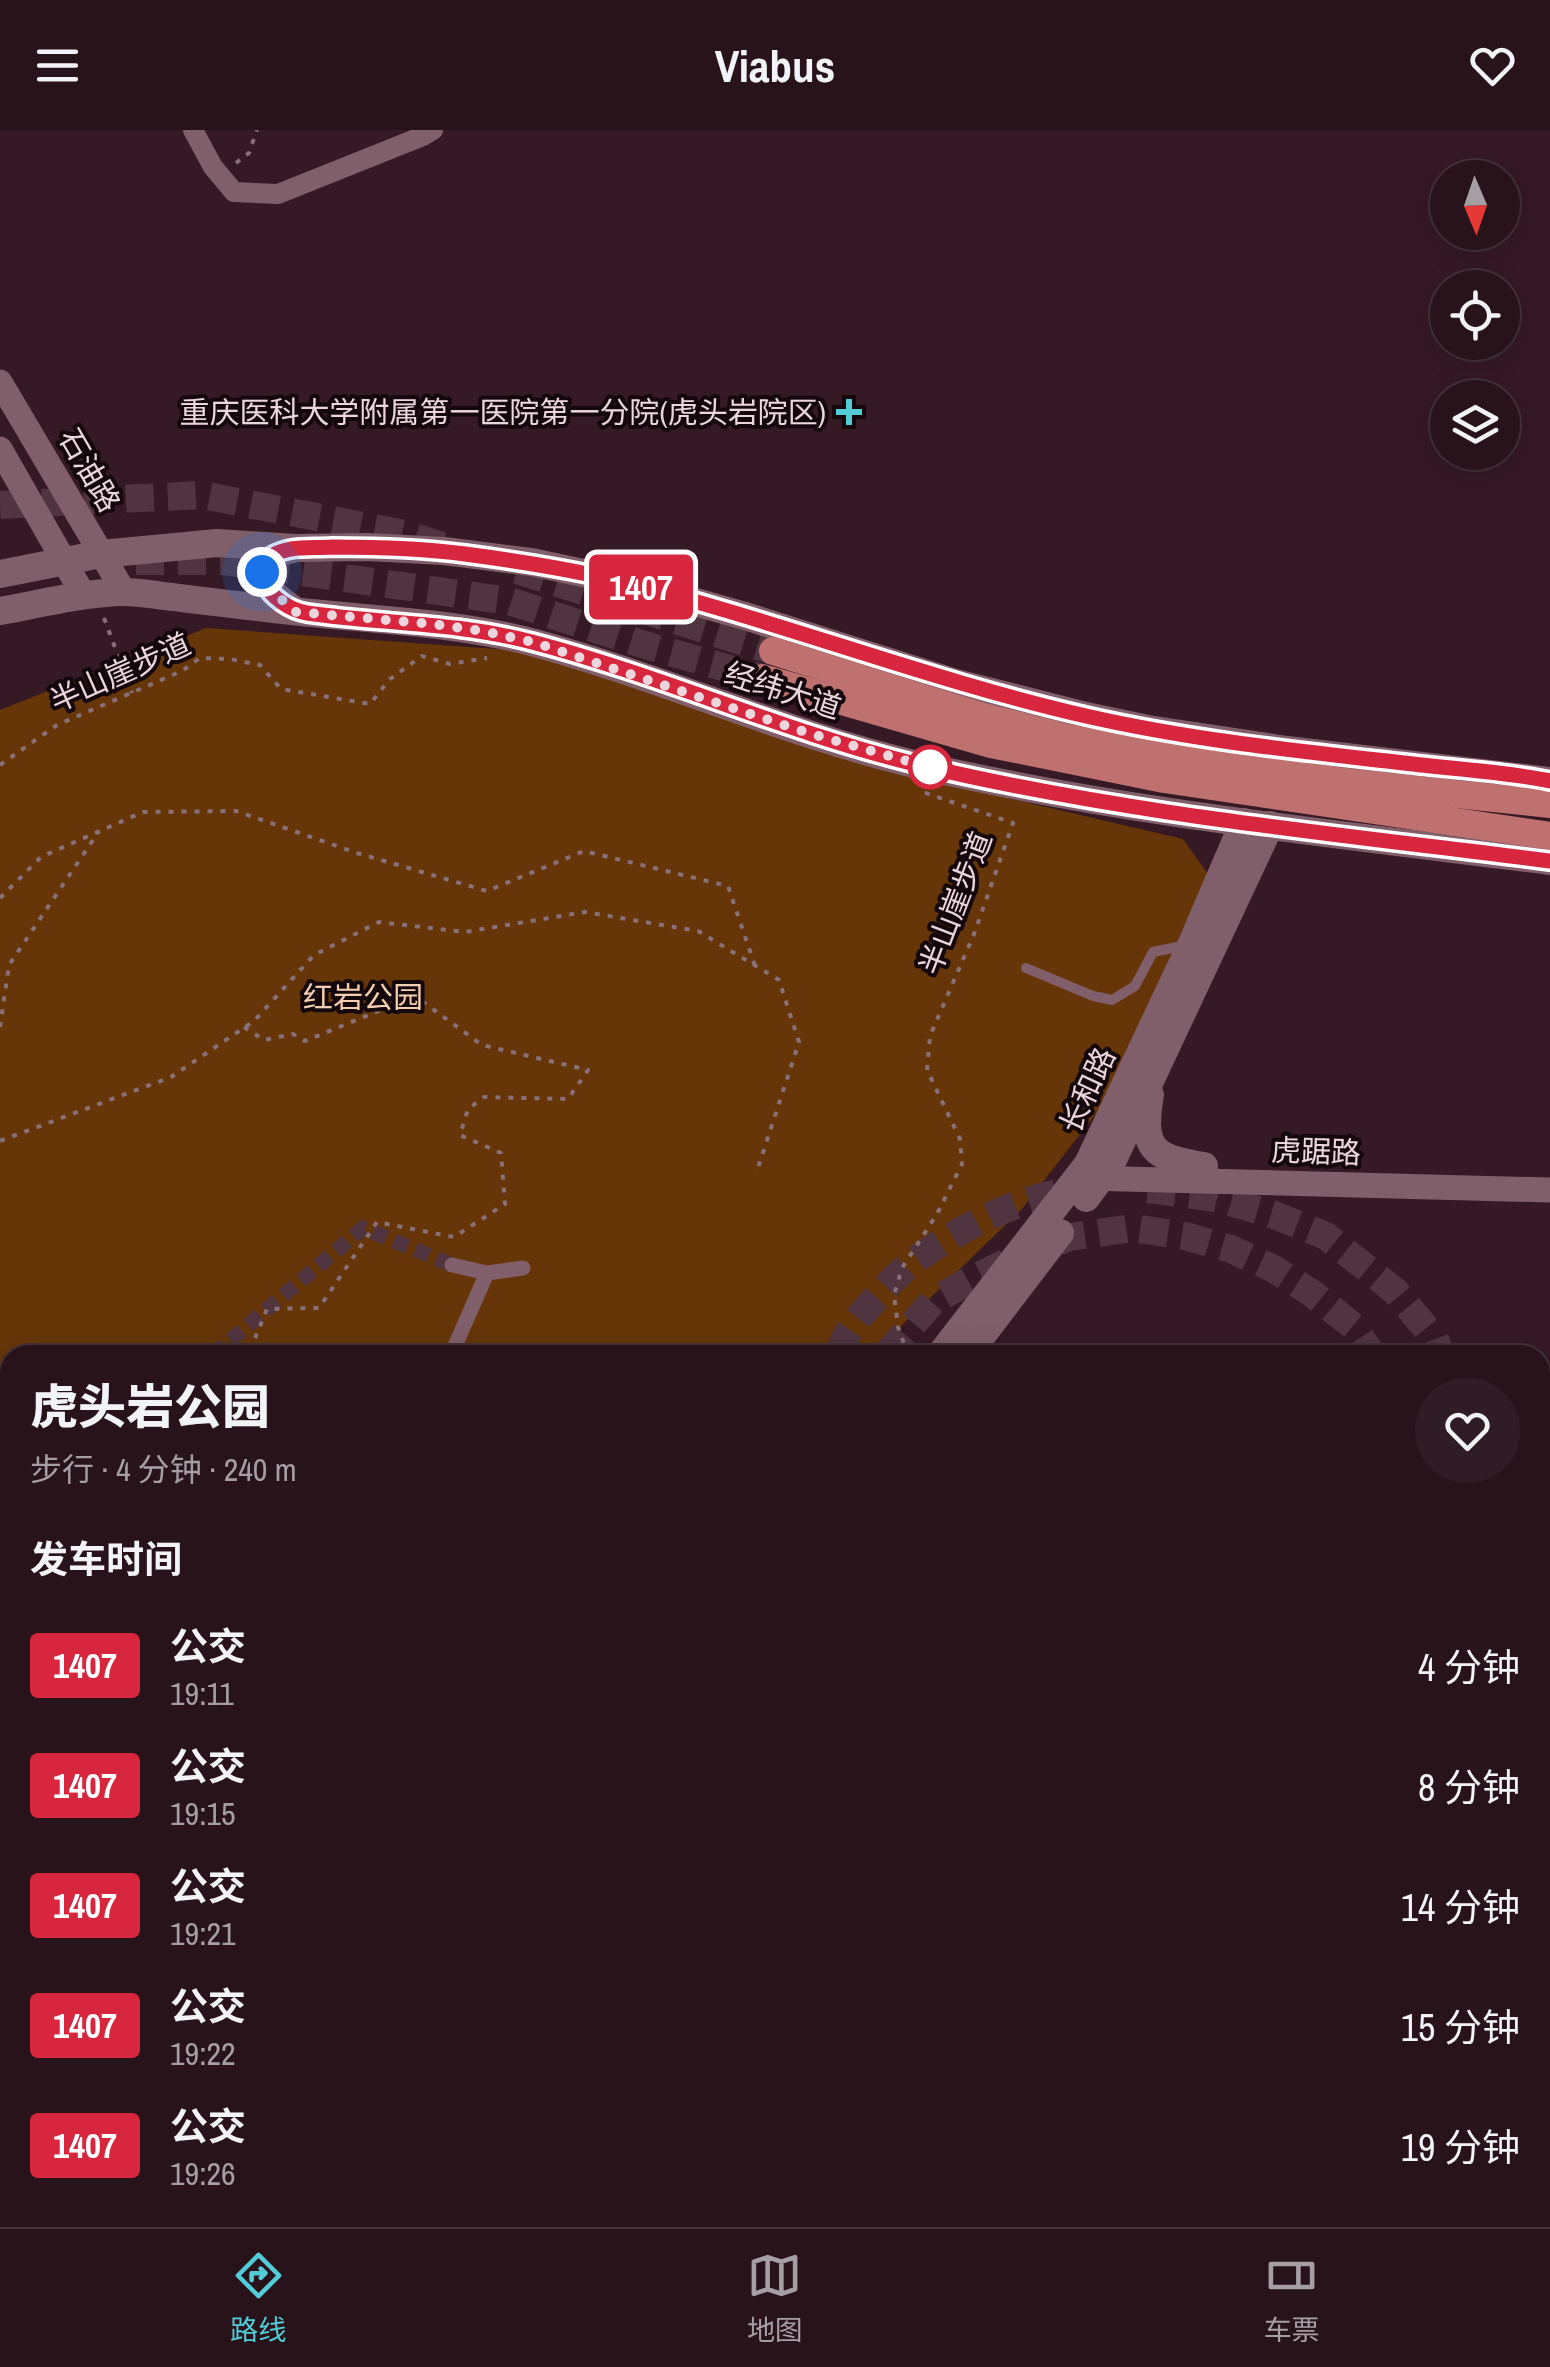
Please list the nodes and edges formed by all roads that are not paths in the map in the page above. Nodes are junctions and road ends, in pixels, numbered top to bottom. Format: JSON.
{"nodes":[{"id":1,"x":192,"y":130,"type":"edge"},
{"id":2,"x":433,"y":130,"type":"edge"},
{"id":3,"x":0,"y":382,"type":"edge"},
{"id":4,"x":0,"y":449,"type":"edge"},
{"id":5,"x":295,"y":548,"type":"junction"},
{"id":6,"x":100,"y":554,"type":"junction"},
{"id":7,"x":66,"y":560,"type":"junction"},
{"id":8,"x":0,"y":574,"type":"edge"},
{"id":9,"x":102,"y":594,"type":"junction"},
{"id":10,"x":0,"y":611,"type":"edge"},
{"id":11,"x":296,"y":612,"type":"junction"},
{"id":12,"x":773,"y":650,"type":"tunnel mouth"},
{"id":13,"x":762,"y":678,"type":"tunnel mouth"},
{"id":14,"x":1550,"y":781,"type":"edge"},
{"id":15,"x":1550,"y":804,"type":"edge"},
{"id":16,"x":1257,"y":824,"type":"junction"},
{"id":17,"x":1550,"y":836,"type":"edge"},
{"id":18,"x":1550,"y":861,"type":"edge"},
{"id":19,"x":1192,"y":944,"type":"junction"},
{"id":20,"x":1026,"y":968,"type":"dead end"},
{"id":21,"x":1159,"y":1065,"type":"junction"},
{"id":22,"x":1204,"y":1166,"type":"junction"},
{"id":23,"x":1095,"y":1171,"type":"junction"},
{"id":24,"x":1550,"y":1174,"type":"edge"},
{"id":25,"x":1550,"y":1190,"type":"edge"},
{"id":26,"x":452,"y":1265,"type":"tunnel mouth"},
{"id":27,"x":523,"y":1268,"type":"dead end"},
{"id":28,"x":488,"y":1272,"type":"junction"},
{"id":29,"x":455,"y":1345,"type":"edge"},
{"id":30,"x":948,"y":1345,"type":"edge"},
{"id":31,"x":974,"y":1345,"type":"edge"}],
"edges":[{"from":1,"to":2,"type":"street"},
{"from":3,"to":6,"type":"street","name":"石油路"},
{"from":4,"to":7,"type":"street"},
{"from":5,"to":6,"type":"main road","name":"经纬大道"},
{"from":5,"to":11,"type":"main road"},
{"from":5,"to":14,"type":"main road","name":"经纬大道"},
{"from":6,"to":7,"type":"main road","name":"经纬大道"},
{"from":6,"to":9,"type":"street","name":"石油路"},
{"from":7,"to":8,"type":"main road","name":"经纬大道"},
{"from":7,"to":9,"type":"street"},
{"from":9,"to":10,"type":"main road","name":"经纬大道"},
{"from":9,"to":11,"type":"main road","name":"经纬大道"},
{"from":11,"to":16,"type":"main road","name":"经纬大道"},
{"from":12,"to":15,"type":"main road"},
{"from":13,"to":17,"type":"main road"},
{"from":16,"to":18,"type":"main road","name":"经纬大道"},
{"from":16,"to":19,"type":"main road","name":"长和路"},
{"from":16,"to":21,"type":"main road","name":"长和路"},
{"from":19,"to":20,"type":"lane"},
{"from":19,"to":23,"type":"main road","name":"长和路"},
{"from":21,"to":22,"type":"main road"},
{"from":21,"to":23,"type":"main road","name":"长和路"},
{"from":22,"to":23,"type":"street","name":"虎踞路"},
{"from":22,"to":24,"type":"street","name":"虎踞路"},
{"from":23,"to":25,"type":"street","name":"虎踞路"},
{"from":23,"to":30,"type":"main road","name":"长和路"},
{"from":23,"to":31,"type":"main road","name":"长和路"},
{"from":26,"to":28,"type":"street"},
{"from":27,"to":28,"type":"street"},
{"from":28,"to":29,"type":"street"}]}
